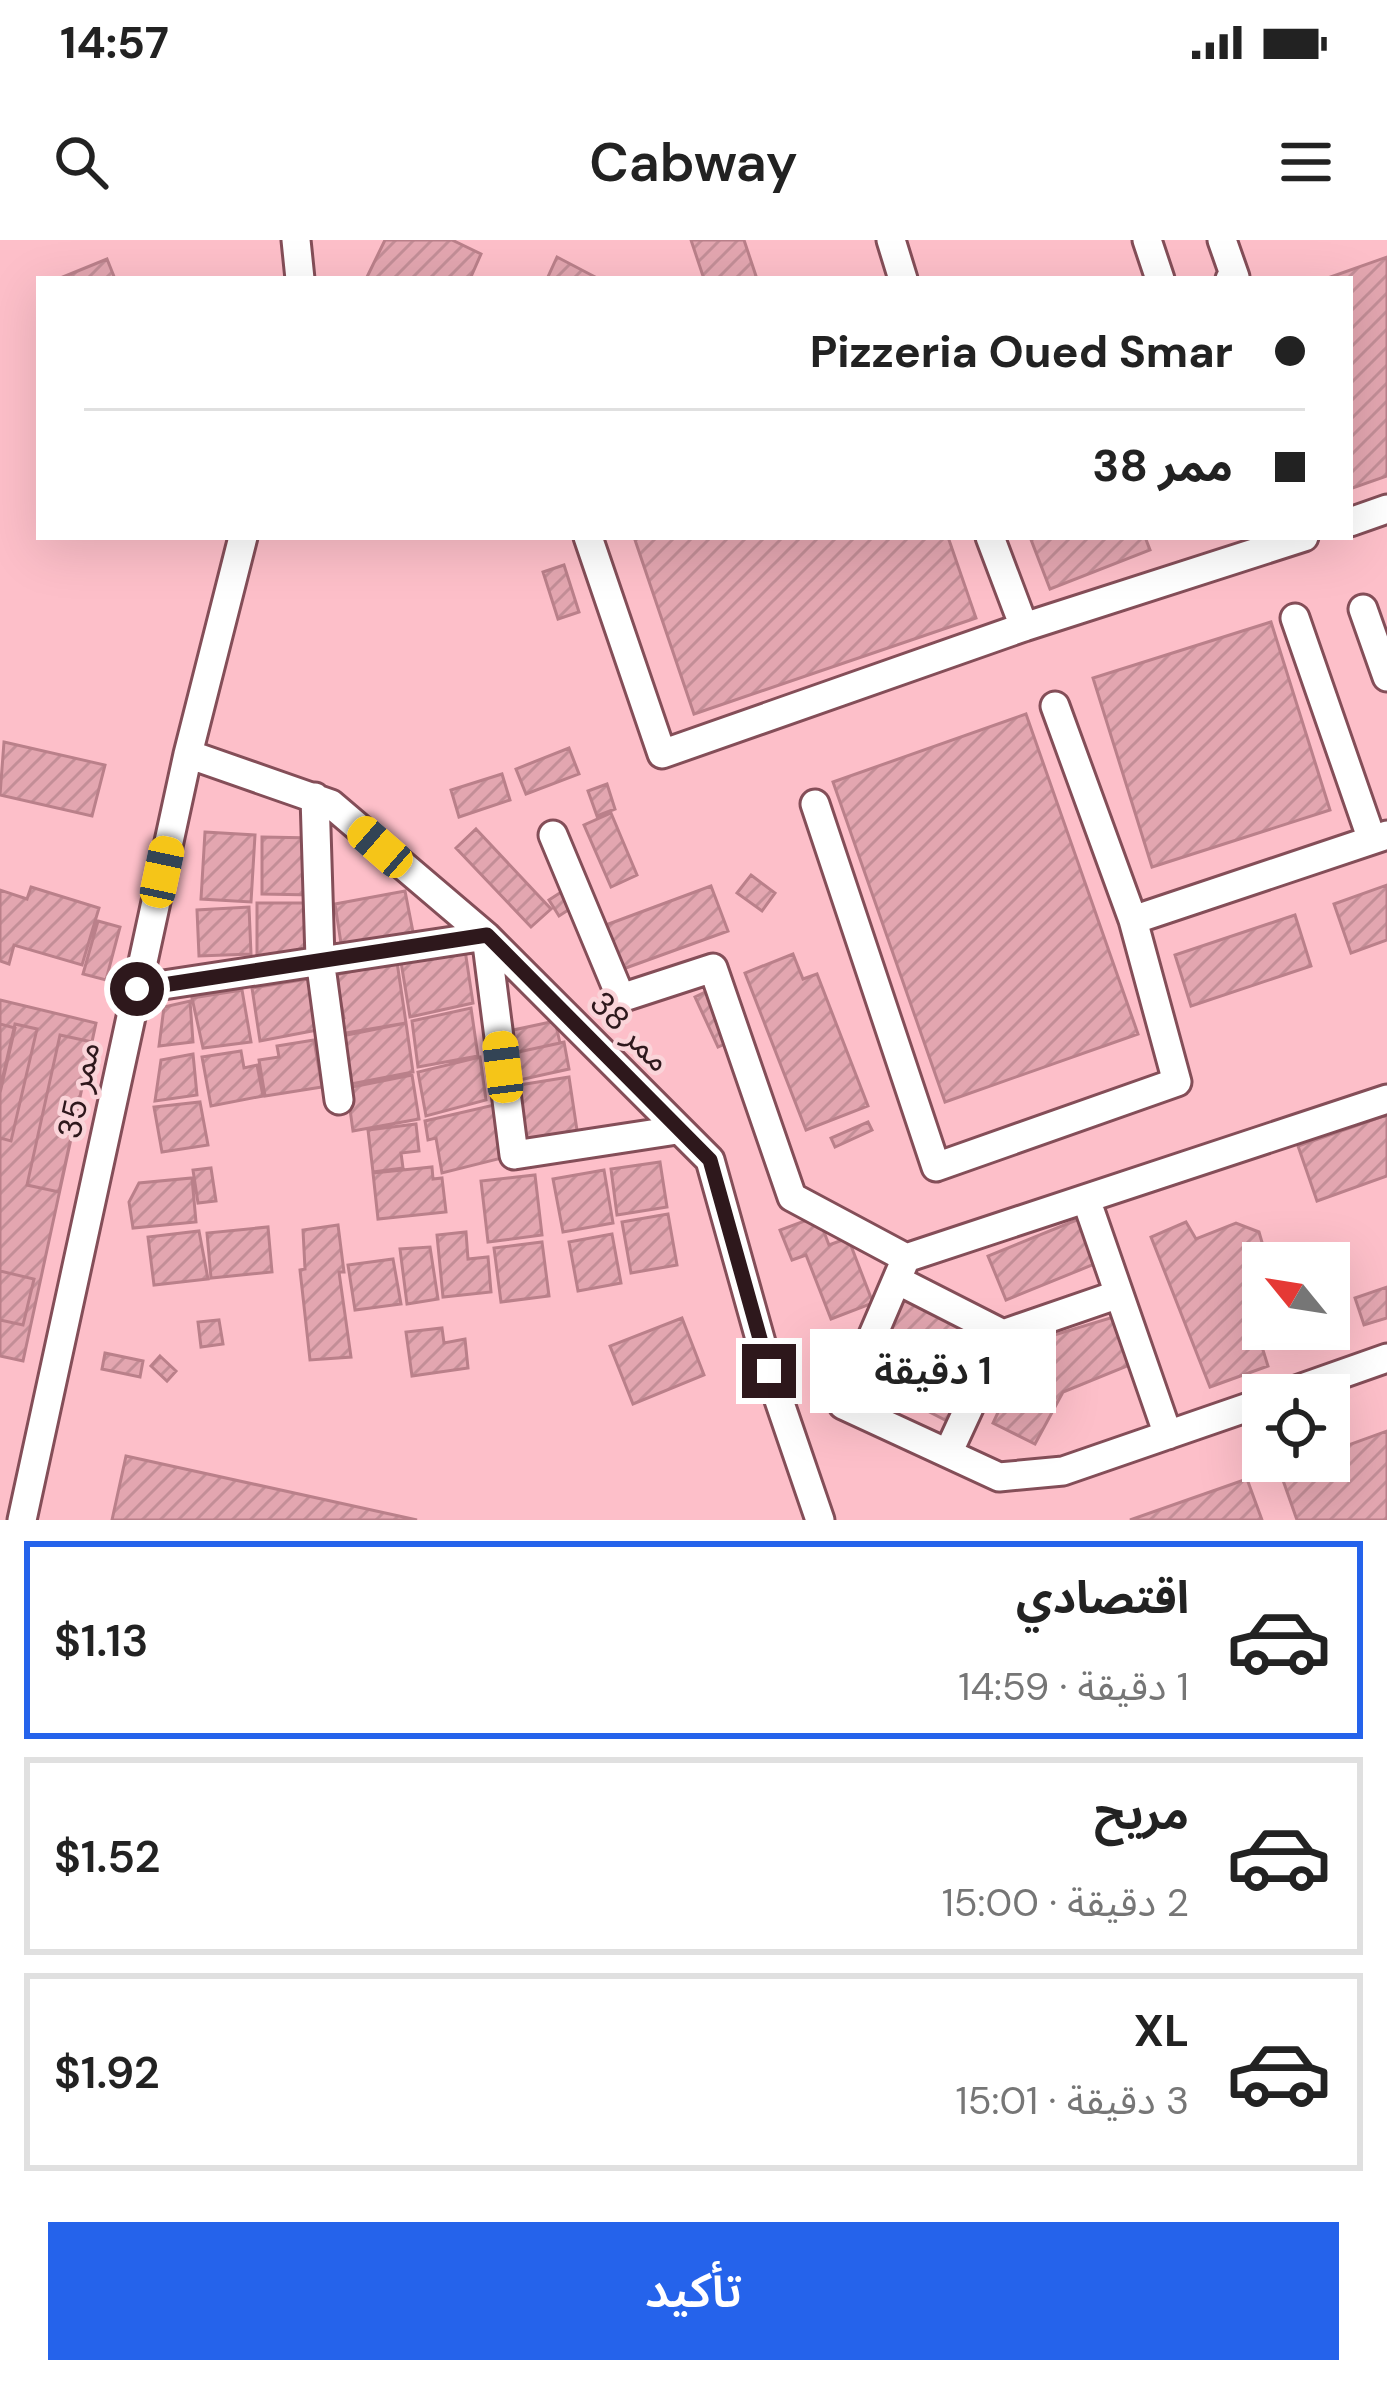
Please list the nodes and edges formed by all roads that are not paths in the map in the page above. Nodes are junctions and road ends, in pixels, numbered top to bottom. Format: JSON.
{"nodes":[{"id":1,"x":296,"y":240,"type":"edge"},
{"id":2,"x":891,"y":240,"type":"edge"},
{"id":3,"x":1148,"y":240,"type":"edge"},
{"id":4,"x":1222,"y":240,"type":"edge"},
{"id":5,"x":300,"y":276,"type":"edge"},
{"id":6,"x":902,"y":276,"type":"edge"},
{"id":7,"x":1159,"y":276,"type":"edge"},
{"id":8,"x":1233,"y":276,"type":"edge"},
{"id":9,"x":1387,"y":509,"type":"edge"},
{"id":10,"x":1353,"y":521,"type":"edge"},
{"id":11,"x":242,"y":540,"type":"edge"},
{"id":12,"x":589,"y":540,"type":"edge"},
{"id":13,"x":991,"y":540,"type":"edge"},
{"id":14,"x":1295,"y":540,"type":"edge"},
{"id":15,"x":1363,"y":609,"type":"dead end"},
{"id":16,"x":1295,"y":618,"type":"dead end"},
{"id":17,"x":1024,"y":627,"type":"junction"},
{"id":18,"x":1387,"y":677,"type":"edge"},
{"id":19,"x":1055,"y":706,"type":"dead end"},
{"id":20,"x":188,"y":754,"type":"junction"},
{"id":21,"x":315,"y":796,"type":"junction"},
{"id":22,"x":815,"y":804,"type":"dead end"},
{"id":23,"x":553,"y":835,"type":"dead end"},
{"id":24,"x":1380,"y":837,"type":"edge"},
{"id":25,"x":1133,"y":920,"type":"junction"},
{"id":26,"x":487,"y":935,"type":"junction"},
{"id":27,"x":320,"y":959,"type":"junction"},
{"id":28,"x":137,"y":989,"type":"junction"},
{"id":29,"x":1387,"y":1099,"type":"edge"},
{"id":30,"x":339,"y":1100,"type":"dead end"},
{"id":31,"x":677,"y":1130,"type":"junction"},
{"id":32,"x":1086,"y":1198,"type":"junction"},
{"id":33,"x":902,"y":1269,"type":"junction"},
{"id":34,"x":1119,"y":1294,"type":"junction"},
{"id":35,"x":1003,"y":1334,"type":"junction"},
{"id":36,"x":1387,"y":1358,"type":"edge"},
{"id":37,"x":1342,"y":1374,"type":"edge"},
{"id":38,"x":1242,"y":1409,"type":"edge"},
{"id":39,"x":1168,"y":1435,"type":"junction"},
{"id":40,"x":948,"y":1453,"type":"junction"},
{"id":41,"x":22,"y":1520,"type":"edge"},
{"id":42,"x":820,"y":1520,"type":"edge"}],
"edges":[{"from":1,"to":5,"type":"street"},
{"from":2,"to":6,"type":"street"},
{"from":3,"to":7,"type":"street"},
{"from":4,"to":8,"type":"street"},
{"from":9,"to":10,"type":"street"},
{"from":11,"to":20,"type":"street","name":"ممر 35"},
{"from":12,"to":17,"type":"street"},
{"from":13,"to":17,"type":"street"},
{"from":14,"to":17,"type":"street"},
{"from":15,"to":18,"type":"street"},
{"from":16,"to":24,"type":"street"},
{"from":19,"to":25,"type":"street"},
{"from":20,"to":21,"type":"street","name":"ممر 38"},
{"from":20,"to":28,"type":"street","name":"ممر 35"},
{"from":21,"to":26,"type":"street","name":"ممر 38"},
{"from":21,"to":27,"type":"street"},
{"from":22,"to":25,"type":"street"},
{"from":23,"to":33,"type":"street"},
{"from":24,"to":25,"type":"street"},
{"from":26,"to":27,"type":"street"},
{"from":26,"to":31,"type":"street","name":"ممر 38"},
{"from":26,"to":31,"type":"street"},
{"from":27,"to":28,"type":"street"},
{"from":27,"to":30,"type":"street"},
{"from":28,"to":41,"type":"street","name":"ممر 35"},
{"from":29,"to":32,"type":"street"},
{"from":31,"to":42,"type":"street","name":"ممر 38"},
{"from":32,"to":33,"type":"street"},
{"from":32,"to":34,"type":"street"},
{"from":33,"to":35,"type":"street"},
{"from":33,"to":40,"type":"street"},
{"from":34,"to":35,"type":"street"},
{"from":34,"to":39,"type":"street"},
{"from":35,"to":40,"type":"street"},
{"from":36,"to":37,"type":"street"},
{"from":38,"to":39,"type":"street"},
{"from":39,"to":40,"type":"street"}]}
